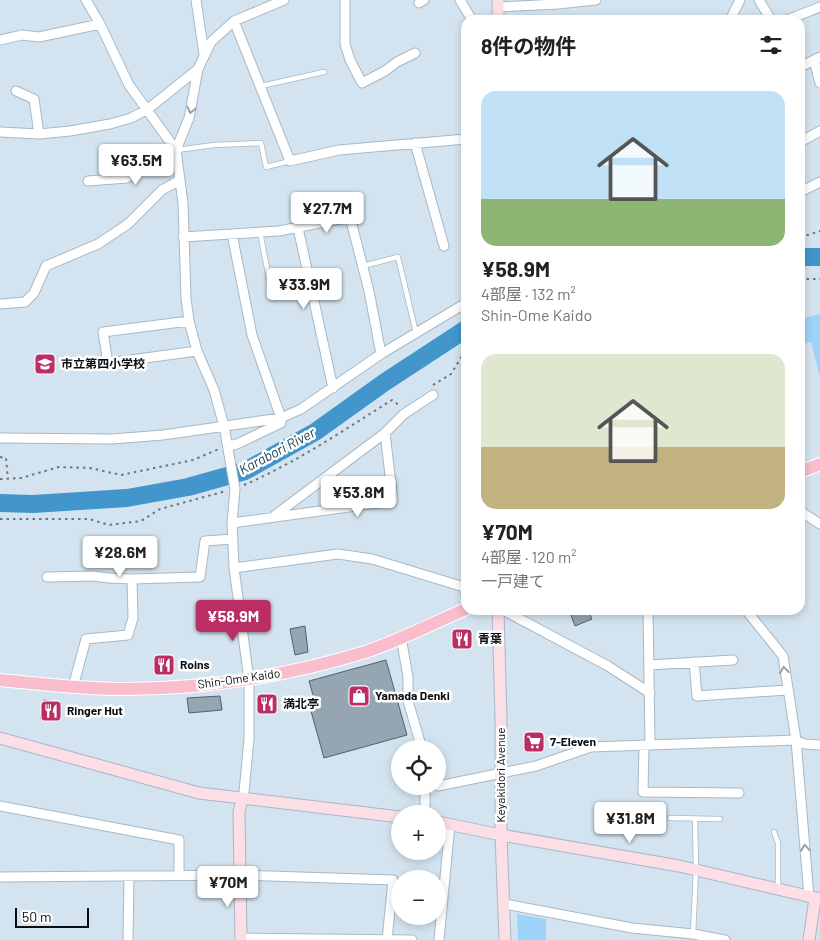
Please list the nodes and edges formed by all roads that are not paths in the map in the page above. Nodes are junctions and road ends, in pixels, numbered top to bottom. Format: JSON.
{"nodes":[{"id":1,"x":86,"y":0,"type":"edge"},
{"id":2,"x":196,"y":0,"type":"edge"},
{"id":3,"x":284,"y":0,"type":"edge"},
{"id":4,"x":345,"y":0,"type":"edge"},
{"id":5,"x":460,"y":0,"type":"edge"},
{"id":6,"x":596,"y":0,"type":"edge"},
{"id":7,"x":740,"y":0,"type":"edge"},
{"id":8,"x":759,"y":0,"type":"edge"},
{"id":9,"x":498,"y":3,"type":"edge"},
{"id":10,"x":820,"y":7,"type":"edge"},
{"id":11,"x":469,"y":15,"type":"edge"},
{"id":12,"x":732,"y":15,"type":"edge"},
{"id":13,"x":768,"y":15,"type":"edge"},
{"id":14,"x":800,"y":15,"type":"edge"},
{"id":15,"x":234,"y":21,"type":"junction"},
{"id":16,"x":100,"y":24,"type":"junction"},
{"id":17,"x":0,"y":40,"type":"edge"},
{"id":18,"x":415,"y":52,"type":"dead end"},
{"id":19,"x":204,"y":55,"type":"junction"},
{"id":20,"x":817,"y":58,"type":"edge"},
{"id":21,"x":805,"y":64,"type":"edge"},
{"id":22,"x":198,"y":69,"type":"junction"},
{"id":23,"x":324,"y":72,"type":"dead end"},
{"id":24,"x":820,"y":83,"type":"edge"},
{"id":25,"x":261,"y":86,"type":"junction"},
{"id":26,"x":16,"y":91,"type":"dead end"},
{"id":27,"x":148,"y":109,"type":"junction"},
{"id":28,"x":0,"y":132,"type":"edge"},
{"id":29,"x":820,"y":132,"type":"edge"},
{"id":30,"x":39,"y":134,"type":"junction"},
{"id":31,"x":461,"y":139,"type":"edge"},
{"id":32,"x":805,"y":140,"type":"edge"},
{"id":33,"x":415,"y":143,"type":"junction"},
{"id":34,"x":176,"y":154,"type":"junction"},
{"id":35,"x":290,"y":161,"type":"junction"},
{"id":36,"x":180,"y":180,"type":"junction"},
{"id":37,"x":88,"y":181,"type":"dead end"},
{"id":38,"x":820,"y":182,"type":"edge"},
{"id":39,"x":805,"y":190,"type":"edge"},
{"id":40,"x":298,"y":228,"type":"junction"},
{"id":41,"x":260,"y":232,"type":"junction"},
{"id":42,"x":232,"y":234,"type":"junction"},
{"id":43,"x":183,"y":238,"type":"junction"},
{"id":44,"x":444,"y":246,"type":"dead end"},
{"id":45,"x":363,"y":266,"type":"junction"},
{"id":46,"x":273,"y":298,"type":"dead end"},
{"id":47,"x":0,"y":304,"type":"edge"},
{"id":48,"x":461,"y":306,"type":"edge"},
{"id":49,"x":190,"y":321,"type":"junction"},
{"id":50,"x":416,"y":334,"type":"junction"},
{"id":51,"x":198,"y":351,"type":"junction"},
{"id":52,"x":381,"y":354,"type":"junction"},
{"id":53,"x":333,"y":388,"type":"junction"},
{"id":54,"x":431,"y":392,"type":"road end"},
{"id":55,"x":281,"y":418,"type":"junction"},
{"id":56,"x":224,"y":426,"type":"junction"},
{"id":57,"x":385,"y":433,"type":"junction"},
{"id":58,"x":1,"y":438,"type":"edge"},
{"id":59,"x":228,"y":447,"type":"junction"},
{"id":60,"x":820,"y":464,"type":"edge"},
{"id":61,"x":805,"y":470,"type":"edge"},
{"id":62,"x":805,"y":514,"type":"edge"},
{"id":63,"x":274,"y":516,"type":"junction"},
{"id":64,"x":232,"y":523,"type":"junction"},
{"id":65,"x":820,"y":524,"type":"edge"},
{"id":66,"x":233,"y":538,"type":"junction"},
{"id":67,"x":234,"y":568,"type":"junction"},
{"id":68,"x":47,"y":577,"type":"dead end"},
{"id":69,"x":132,"y":578,"type":"junction"},
{"id":70,"x":461,"y":586,"type":"edge"},
{"id":71,"x":461,"y":611,"type":"edge"},
{"id":72,"x":498,"y":615,"type":"edge"},
{"id":73,"x":512,"y":615,"type":"edge"},
{"id":74,"x":648,"y":615,"type":"edge"},
{"id":75,"x":750,"y":615,"type":"edge"},
{"id":76,"x":401,"y":637,"type":"junction"},
{"id":77,"x":733,"y":660,"type":"dead end"},
{"id":78,"x":694,"y":662,"type":"junction"},
{"id":79,"x":649,"y":665,"type":"junction"},
{"id":80,"x":0,"y":680,"type":"edge"},
{"id":81,"x":249,"y":680,"type":"junction"},
{"id":82,"x":73,"y":687,"type":"junction"},
{"id":83,"x":787,"y":690,"type":"junction"},
{"id":84,"x":650,"y":693,"type":"junction"},
{"id":85,"x":0,"y":738,"type":"edge"},
{"id":86,"x":419,"y":740,"type":"edge"},
{"id":87,"x":796,"y":740,"type":"junction"},
{"id":88,"x":647,"y":745,"type":"junction"},
{"id":89,"x":820,"y":745,"type":"edge"},
{"id":90,"x":502,"y":772,"type":"junction"},
{"id":91,"x":446,"y":784,"type":"edge"},
{"id":92,"x":740,"y":793,"type":"dead end"},
{"id":93,"x":242,"y":799,"type":"junction"},
{"id":94,"x":0,"y":806,"type":"edge"},
{"id":95,"x":391,"y":816,"type":"edge"},
{"id":96,"x":670,"y":818,"type":"dead end"},
{"id":97,"x":695,"y":819,"type":"junction"},
{"id":98,"x":720,"y":819,"type":"dead end"},
{"id":99,"x":446,"y":823,"type":"edge"},
{"id":100,"x":450,"y":824,"type":"junction"},
{"id":101,"x":774,"y":832,"type":"dead end"},
{"id":102,"x":501,"y":835,"type":"junction"},
{"id":103,"x":696,"y":870,"type":"junction"},
{"id":104,"x":241,"y":875,"type":"junction"},
{"id":105,"x":0,"y":876,"type":"edge"},
{"id":106,"x":129,"y":876,"type":"junction"},
{"id":107,"x":179,"y":876,"type":"junction"},
{"id":108,"x":778,"y":889,"type":"junction"},
{"id":109,"x":815,"y":898,"type":"edge"},
{"id":110,"x":504,"y":904,"type":"junction"},
{"id":111,"x":693,"y":934,"type":"junction"},
{"id":112,"x":241,"y":939,"type":"edge"},
{"id":113,"x":314,"y":939,"type":"edge"},
{"id":114,"x":128,"y":940,"type":"edge"},
{"id":115,"x":387,"y":940,"type":"edge"},
{"id":116,"x":412,"y":940,"type":"edge"},
{"id":117,"x":439,"y":940,"type":"edge"},
{"id":118,"x":505,"y":940,"type":"edge"},
{"id":119,"x":725,"y":940,"type":"edge"},
{"id":120,"x":809,"y":940,"type":"edge"}],
"edges":[{"from":1,"to":16,"type":"street"},
{"from":2,"to":19,"type":"street"},
{"from":3,"to":15,"type":"street"},
{"from":4,"to":18,"type":"street"},
{"from":5,"to":11,"type":"street"},
{"from":6,"to":9,"type":"street"},
{"from":7,"to":12,"type":"street"},
{"from":8,"to":13,"type":"street"},
{"from":10,"to":14,"type":"street"},
{"from":15,"to":19,"type":"street"},
{"from":15,"to":25,"type":"street"},
{"from":16,"to":17,"type":"street"},
{"from":16,"to":27,"type":"street"},
{"from":19,"to":22,"type":"street"},
{"from":20,"to":21,"type":"street"},
{"from":20,"to":24,"type":"street"},
{"from":22,"to":27,"type":"street"},
{"from":22,"to":34,"type":"street","one_way":true},
{"from":23,"to":25,"type":"lane"},
{"from":25,"to":35,"type":"street"},
{"from":26,"to":30,"type":"street"},
{"from":27,"to":30,"type":"street"},
{"from":27,"to":34,"type":"street"},
{"from":28,"to":30,"type":"street"},
{"from":29,"to":32,"type":"street"},
{"from":31,"to":33,"type":"street"},
{"from":33,"to":35,"type":"street"},
{"from":33,"to":44,"type":"street"},
{"from":34,"to":35,"type":"lane"},
{"from":34,"to":36,"type":"street"},
{"from":34,"to":37,"type":"street"},
{"from":36,"to":43,"type":"street"},
{"from":36,"to":47,"type":"street"},
{"from":38,"to":39,"type":"street"},
{"from":40,"to":41,"type":"street"},
{"from":40,"to":45,"type":"street"},
{"from":40,"to":53,"type":"street"},
{"from":41,"to":42,"type":"street"},
{"from":41,"to":46,"type":"lane"},
{"from":42,"to":43,"type":"street"},
{"from":42,"to":55,"type":"street"},
{"from":43,"to":49,"type":"street"},
{"from":45,"to":50,"type":"lane"},
{"from":45,"to":52,"type":"street"},
{"from":48,"to":50,"type":"street"},
{"from":49,"to":51,"type":"street"},
{"from":49,"to":51,"type":"street"},
{"from":50,"to":52,"type":"street"},
{"from":51,"to":56,"type":"street"},
{"from":52,"to":53,"type":"street"},
{"from":53,"to":55,"type":"street"},
{"from":54,"to":57,"type":"street"},
{"from":55,"to":56,"type":"street"},
{"from":55,"to":59,"type":"street"},
{"from":56,"to":58,"type":"street"},
{"from":56,"to":59,"type":"street"},
{"from":57,"to":63,"type":"street"},
{"from":57,"to":63,"type":"street"},
{"from":59,"to":64,"type":"street"},
{"from":60,"to":61,"type":"main road"},
{"from":62,"to":65,"type":"street"},
{"from":63,"to":64,"type":"street"},
{"from":64,"to":66,"type":"street"},
{"from":66,"to":67,"type":"street"},
{"from":66,"to":69,"type":"street"},
{"from":67,"to":70,"type":"street"},
{"from":67,"to":81,"type":"street"},
{"from":68,"to":69,"type":"street"},
{"from":69,"to":82,"type":"street"},
{"from":71,"to":76,"type":"main road","name":"Shin-Ome Kaido"},
{"from":72,"to":90,"type":"street","name":"Keyakidori Avenue"},
{"from":73,"to":84,"type":"street"},
{"from":74,"to":79,"type":"street"},
{"from":83,"to":75,"type":"street","one_way":true},
{"from":76,"to":81,"type":"main road","name":"Shin-Ome Kaido"},
{"from":76,"to":86,"type":"street"},
{"from":77,"to":78,"type":"street"},
{"from":78,"to":79,"type":"street"},
{"from":78,"to":83,"type":"street"},
{"from":79,"to":84,"type":"street"},
{"from":80,"to":82,"type":"main road","name":"Shin-Ome Kaido"},
{"from":81,"to":82,"type":"main road","name":"Shin-Ome Kaido"},
{"from":81,"to":93,"type":"street"},
{"from":83,"to":87,"type":"street"},
{"from":84,"to":88,"type":"street"},
{"from":85,"to":93,"type":"street"},
{"from":87,"to":88,"type":"street"},
{"from":87,"to":89,"type":"street"},
{"from":109,"to":87,"type":"street","one_way":true},
{"from":88,"to":90,"type":"street"},
{"from":88,"to":92,"type":"street"},
{"from":90,"to":91,"type":"street"},
{"from":90,"to":102,"type":"street","name":"Keyakidori Avenue"},
{"from":93,"to":95,"type":"street"},
{"from":93,"to":104,"type":"street"},
{"from":94,"to":107,"type":"street"},
{"from":96,"to":97,"type":"lane"},
{"from":97,"to":98,"type":"lane"},
{"from":97,"to":103,"type":"lane"},
{"from":99,"to":100,"type":"street"},
{"from":100,"to":102,"type":"street"},
{"from":100,"to":117,"type":"street"},
{"from":101,"to":108,"type":"lane"},
{"from":102,"to":103,"type":"street"},
{"from":102,"to":110,"type":"street","name":"Keyakidori Avenue"},
{"from":103,"to":108,"type":"street"},
{"from":103,"to":111,"type":"lane"},
{"from":104,"to":107,"type":"street"},
{"from":104,"to":112,"type":"street"},
{"from":104,"to":115,"type":"street"},
{"from":105,"to":106,"type":"street"},
{"from":106,"to":107,"type":"street"},
{"from":106,"to":114,"type":"street"},
{"from":108,"to":109,"type":"street"},
{"from":109,"to":120,"type":"street"},
{"from":110,"to":111,"type":"street"},
{"from":110,"to":118,"type":"street","name":"Keyakidori Avenue"},
{"from":111,"to":119,"type":"street"},
{"from":112,"to":113,"type":"street"},
{"from":113,"to":115,"type":"street"},
{"from":115,"to":116,"type":"street"}]}
